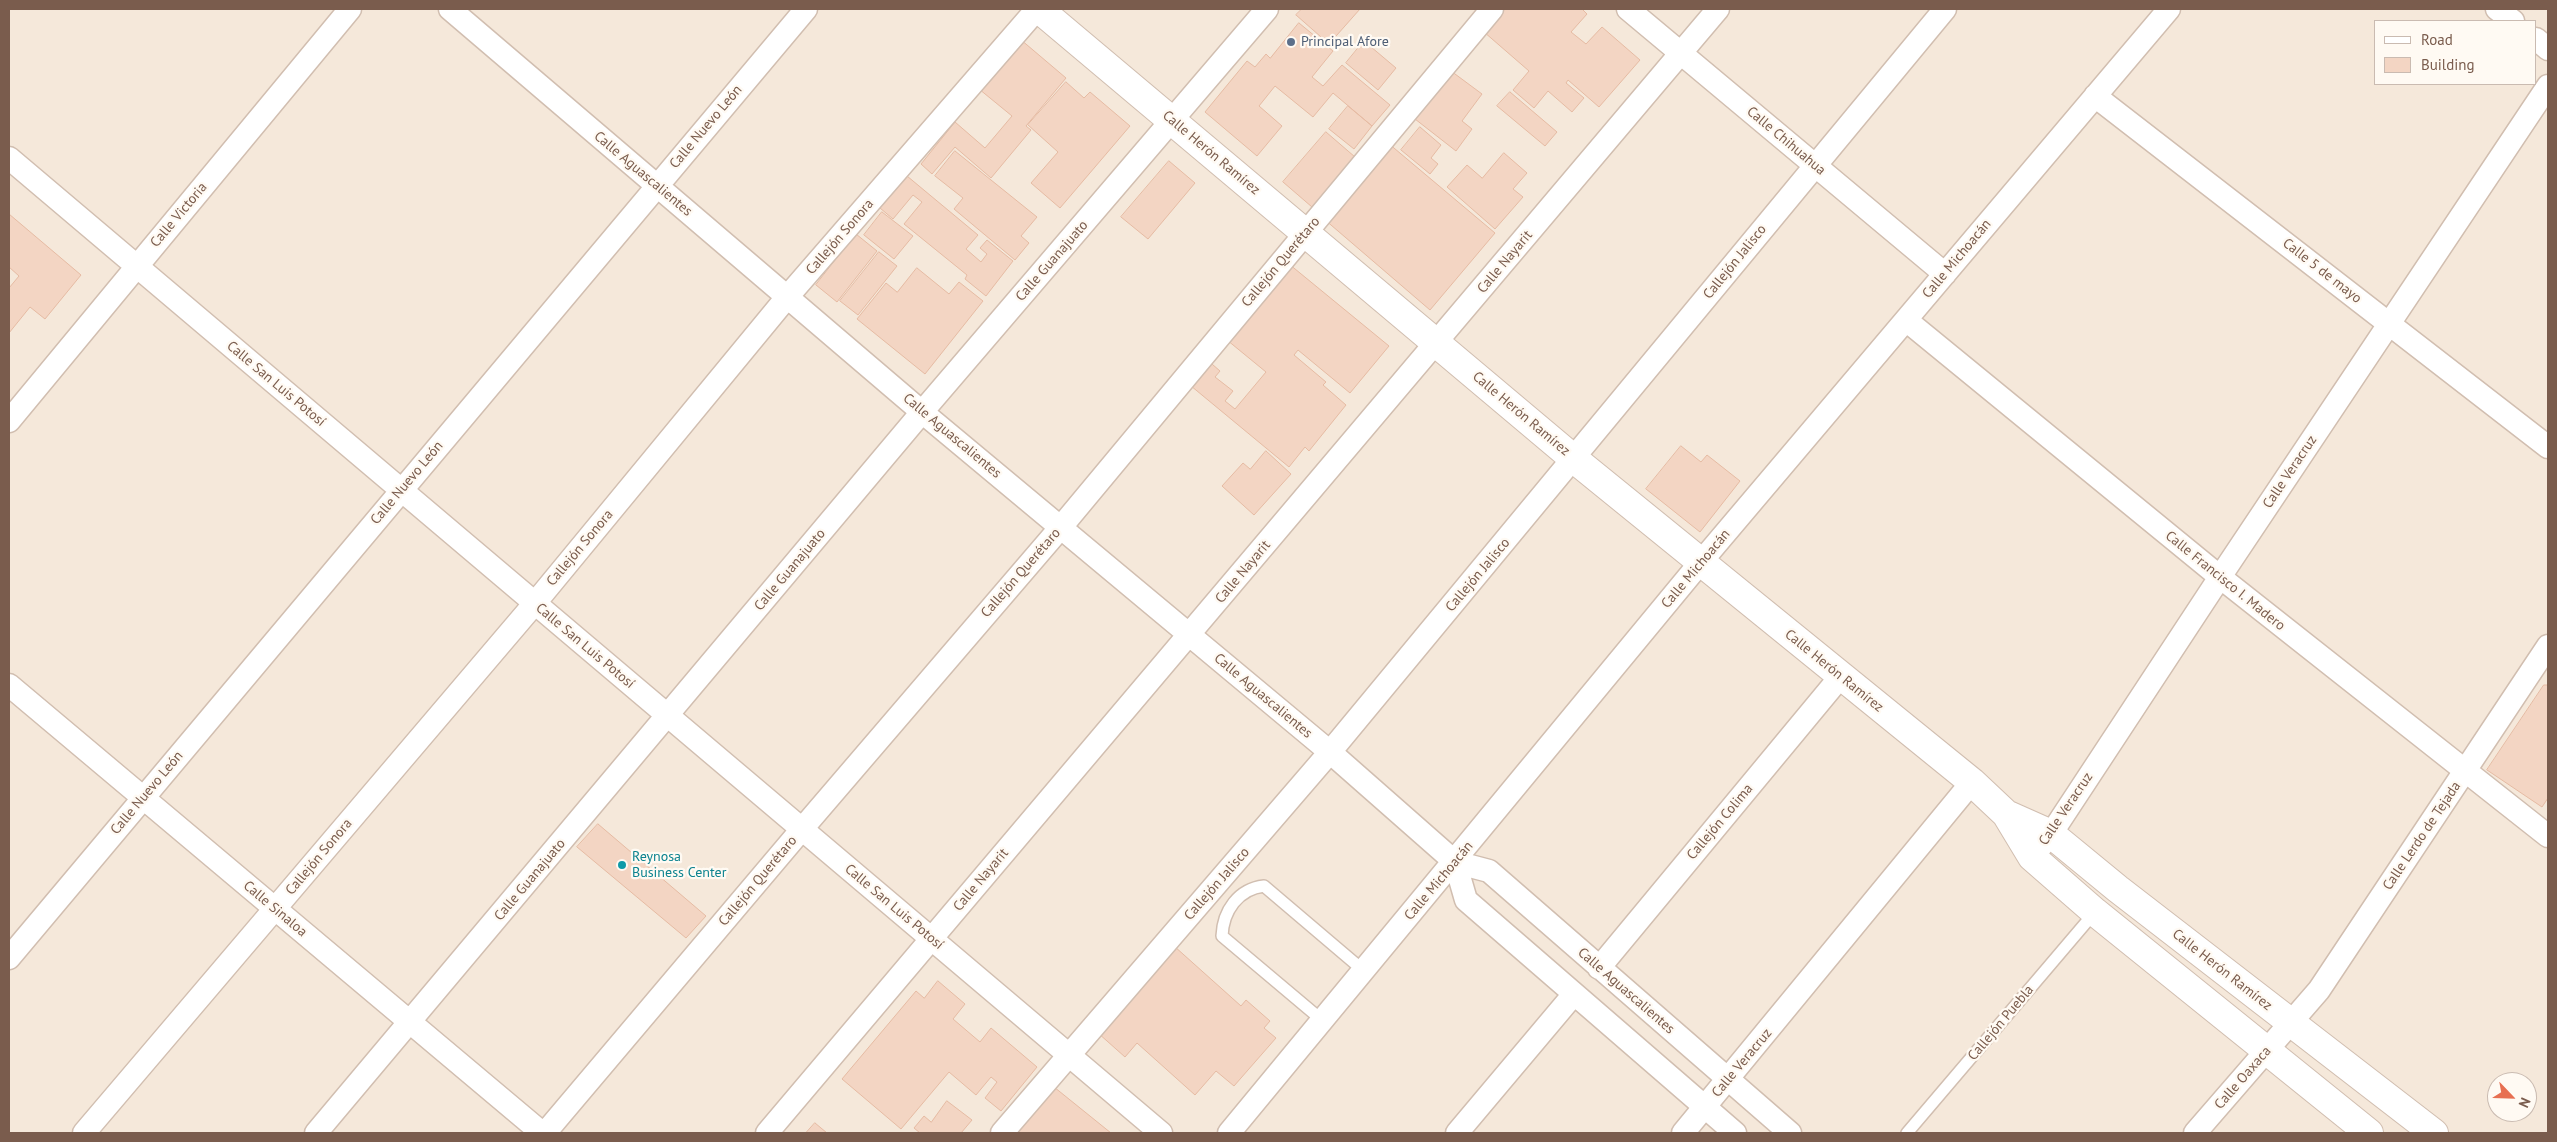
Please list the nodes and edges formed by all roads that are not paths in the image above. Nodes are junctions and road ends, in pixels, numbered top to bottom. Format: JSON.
{"nodes":[{"id":1,"x":350,"y":9,"type":"edge"},
{"id":2,"x":450,"y":9,"type":"edge"},
{"id":3,"x":806,"y":9,"type":"edge"},
{"id":4,"x":1038,"y":9,"type":"edge"},
{"id":5,"x":1267,"y":9,"type":"edge"},
{"id":6,"x":1492,"y":9,"type":"edge"},
{"id":7,"x":1628,"y":9,"type":"edge"},
{"id":8,"x":1718,"y":9,"type":"edge"},
{"id":9,"x":1946,"y":9,"type":"edge"},
{"id":10,"x":2169,"y":9,"type":"edge"},
{"id":11,"x":2497,"y":9,"type":"edge"},
{"id":12,"x":2512,"y":20,"type":"edge"},
{"id":13,"x":2537,"y":40,"type":"edge"},
{"id":14,"x":2548,"y":49,"type":"edge"},
{"id":15,"x":1680,"y":53,"type":"junction"},
{"id":16,"x":2548,"y":86,"type":"edge"},
{"id":17,"x":2096,"y":96,"type":"junction"},
{"id":18,"x":1173,"y":121,"type":"junction"},
{"id":19,"x":9,"y":158,"type":"edge"},
{"id":20,"x":1815,"y":165,"type":"junction"},
{"id":21,"x":657,"y":186,"type":"junction"},
{"id":22,"x":1306,"y":233,"type":"junction"},
{"id":23,"x":137,"y":266,"type":"junction"},
{"id":24,"x":1945,"y":274,"type":"junction"},
{"id":25,"x":788,"y":296,"type":"junction"},
{"id":26,"x":1906,"y":320,"type":"junction"},
{"id":27,"x":2389,"y":323,"type":"junction"},
{"id":28,"x":1437,"y":343,"type":"junction"},
{"id":29,"x":922,"y":412,"type":"junction"},
{"id":30,"x":9,"y":421,"type":"edge"},
{"id":31,"x":2548,"y":447,"type":"edge"},
{"id":32,"x":1574,"y":459,"type":"junction"},
{"id":33,"x":401,"y":490,"type":"junction"},
{"id":34,"x":1061,"y":527,"type":"junction"},
{"id":35,"x":1700,"y":563,"type":"junction"},
{"id":36,"x":2220,"y":577,"type":"junction"},
{"id":37,"x":535,"y":603,"type":"junction"},
{"id":38,"x":1190,"y":635,"type":"junction"},
{"id":39,"x":2548,"y":646,"type":"edge"},
{"id":40,"x":1841,"y":676,"type":"junction"},
{"id":41,"x":9,"y":685,"type":"edge"},
{"id":42,"x":668,"y":716,"type":"junction"},
{"id":43,"x":1330,"y":752,"type":"junction"},
{"id":44,"x":2465,"y":772,"type":"junction"},
{"id":45,"x":1972,"y":782,"type":"junction"},
{"id":46,"x":143,"y":798,"type":"junction"},
{"id":47,"x":2006,"y":814,"type":"junction"},
{"id":48,"x":802,"y":829,"type":"junction"},
{"id":49,"x":2051,"y":834,"type":"junction"},
{"id":50,"x":2548,"y":836,"type":"edge"},
{"id":51,"x":2032,"y":857,"type":"junction"},
{"id":52,"x":1455,"y":862,"type":"junction"},
{"id":53,"x":275,"y":909,"type":"junction"},
{"id":54,"x":2095,"y":912,"type":"junction"},
{"id":55,"x":932,"y":938,"type":"junction"},
{"id":56,"x":9,"y":958,"type":"edge"},
{"id":57,"x":1599,"y":968,"type":"junction"},
{"id":58,"x":1364,"y":971,"type":"junction"},
{"id":59,"x":1574,"y":994,"type":"junction"},
{"id":60,"x":1323,"y":1021,"type":"junction"},
{"id":61,"x":409,"y":1022,"type":"junction"},
{"id":62,"x":2290,"y":1022,"type":"junction"},
{"id":63,"x":2265,"y":1051,"type":"junction"},
{"id":64,"x":1069,"y":1055,"type":"junction"},
{"id":65,"x":1728,"y":1081,"type":"junction"},
{"id":66,"x":1705,"y":1108,"type":"junction"},
{"id":67,"x":84,"y":1133,"type":"edge"},
{"id":68,"x":316,"y":1133,"type":"edge"},
{"id":69,"x":543,"y":1133,"type":"edge"},
{"id":70,"x":767,"y":1133,"type":"edge"},
{"id":71,"x":1002,"y":1133,"type":"edge"},
{"id":72,"x":1161,"y":1133,"type":"edge"},
{"id":73,"x":1229,"y":1133,"type":"edge"},
{"id":74,"x":1457,"y":1133,"type":"edge"},
{"id":75,"x":1683,"y":1133,"type":"edge"},
{"id":76,"x":1735,"y":1133,"type":"edge"},
{"id":77,"x":1790,"y":1133,"type":"edge"},
{"id":78,"x":1907,"y":1133,"type":"edge"},
{"id":79,"x":2195,"y":1133,"type":"edge"},
{"id":80,"x":2369,"y":1133,"type":"edge"},
{"id":81,"x":2434,"y":1133,"type":"edge"}],
"edges":[{"from":1,"to":23,"type":"street","name":"Calle Victoria"},
{"from":2,"to":21,"type":"street","name":"Calle Aguascalientes"},
{"from":3,"to":21,"type":"street","name":"Calle Nuevo León"},
{"from":4,"to":18,"type":"street","name":"Calle Herón Ramírez"},
{"from":4,"to":25,"type":"street","name":"Callejón Sonora"},
{"from":5,"to":18,"type":"street","name":"Calle Guanajuato"},
{"from":6,"to":22,"type":"street","name":"Callejón Querétaro"},
{"from":7,"to":15,"type":"street","name":"Calle Chihuahua"},
{"from":8,"to":15,"type":"street","name":"Calle Nayarit"},
{"from":9,"to":20,"type":"street","name":"Callejón Jalisco"},
{"from":10,"to":17,"type":"street","name":"Calle Michoacán"},
{"from":11,"to":12,"type":"street"},
{"from":13,"to":14,"type":"street"},
{"from":15,"to":20,"type":"street","name":"Calle Chihuahua"},
{"from":15,"to":28,"type":"street","name":"Calle Nayarit"},
{"from":16,"to":27,"type":"street","name":"Calle Veracruz"},
{"from":17,"to":24,"type":"street","name":"Calle Michoacán"},
{"from":17,"to":27,"type":"street","name":"Calle 5 de mayo"},
{"from":18,"to":22,"type":"street","name":"Calle Herón Ramírez"},
{"from":18,"to":29,"type":"street","name":"Calle Guanajuato"},
{"from":19,"to":23,"type":"street","name":"Calle San Luis Potosí"},
{"from":20,"to":24,"type":"street","name":"Calle Chihuahua"},
{"from":20,"to":32,"type":"street","name":"Callejón Jalisco"},
{"from":21,"to":25,"type":"street","name":"Calle Aguascalientes"},
{"from":21,"to":33,"type":"street","name":"Calle Nuevo León"},
{"from":22,"to":28,"type":"street","name":"Calle Herón Ramírez"},
{"from":22,"to":34,"type":"street","name":"Callejón Querétaro"},
{"from":23,"to":30,"type":"street","name":"Calle Victoria"},
{"from":23,"to":33,"type":"street","name":"Calle San Luis Potosí"},
{"from":24,"to":26,"type":"street","name":"Calle Michoacán"},
{"from":25,"to":29,"type":"street","name":"Calle Aguascalientes"},
{"from":25,"to":37,"type":"street","name":"Callejón Sonora"},
{"from":26,"to":35,"type":"street","name":"Calle Michoacán"},
{"from":26,"to":36,"type":"street","name":"Calle Francisco I. Madero"},
{"from":27,"to":31,"type":"street","name":"Calle 5 de mayo"},
{"from":27,"to":36,"type":"street","name":"Calle Veracruz"},
{"from":28,"to":32,"type":"street","name":"Calle Herón Ramírez"},
{"from":28,"to":38,"type":"street","name":"Calle Nayarit"},
{"from":29,"to":34,"type":"street","name":"Calle Aguascalientes"},
{"from":29,"to":42,"type":"street","name":"Calle Guanajuato"},
{"from":32,"to":35,"type":"street","name":"Calle Herón Ramírez"},
{"from":32,"to":43,"type":"street","name":"Callejón Jalisco"},
{"from":33,"to":37,"type":"street","name":"Calle San Luis Potosí"},
{"from":33,"to":46,"type":"street","name":"Calle Nuevo León"},
{"from":34,"to":38,"type":"street","name":"Calle Aguascalientes"},
{"from":34,"to":48,"type":"street","name":"Callejón Querétaro"},
{"from":35,"to":40,"type":"street","name":"Calle Herón Ramírez"},
{"from":35,"to":52,"type":"street","name":"Calle Michoacán"},
{"from":36,"to":44,"type":"street","name":"Calle Francisco I. Madero"},
{"from":36,"to":49,"type":"street","name":"Calle Veracruz"},
{"from":37,"to":42,"type":"street","name":"Calle San Luis Potosí"},
{"from":37,"to":53,"type":"street","name":"Callejón Sonora"},
{"from":38,"to":43,"type":"street","name":"Calle Aguascalientes"},
{"from":38,"to":55,"type":"street","name":"Calle Nayarit"},
{"from":39,"to":44,"type":"street","name":"Calle Lerdo de Tejada"},
{"from":40,"to":45,"type":"street","name":"Calle Herón Ramírez"},
{"from":40,"to":57,"type":"street","name":"Callejón Colima"},
{"from":41,"to":46,"type":"street","name":"Calle Sinaloa"},
{"from":42,"to":48,"type":"street","name":"Calle San Luis Potosí"},
{"from":42,"to":61,"type":"street","name":"Calle Guanajuato"},
{"from":43,"to":52,"type":"street","name":"Calle Aguascalientes"},
{"from":43,"to":64,"type":"street","name":"Callejón Jalisco"},
{"from":44,"to":50,"type":"street","name":"Calle Francisco I. Madero"},
{"from":44,"to":62,"type":"street","name":"Calle Lerdo de Tejada"},
{"from":45,"to":47,"type":"street","name":"Calle Herón Ramírez"},
{"from":45,"to":65,"type":"street","name":"Calle Veracruz"},
{"from":46,"to":53,"type":"street","name":"Calle Sinaloa"},
{"from":46,"to":56,"type":"street","name":"Calle Nuevo León"},
{"from":47,"to":49,"type":"street","name":"Calle Herón Ramírez"},
{"from":47,"to":51,"type":"street","name":"Calle Herón Ramírez"},
{"from":48,"to":55,"type":"street","name":"Calle San Luis Potosí"},
{"from":48,"to":69,"type":"street","name":"Callejón Querétaro"},
{"from":49,"to":51,"type":"street","name":"Calle Veracruz"},
{"from":49,"to":62,"type":"street","name":"Calle Herón Ramírez"},
{"from":51,"to":54,"type":"street","name":"Calle Herón Ramírez"},
{"from":52,"to":57,"type":"street","name":"Calle Aguascalientes"},
{"from":52,"to":58,"type":"street","name":"Calle Michoacán"},
{"from":52,"to":59,"type":"street"},
{"from":53,"to":61,"type":"street","name":"Calle Sinaloa"},
{"from":53,"to":67,"type":"street","name":"Callejón Sonora"},
{"from":54,"to":63,"type":"street","name":"Calle Herón Ramírez"},
{"from":54,"to":78,"type":"lane","name":"Callejón Puebla"},
{"from":55,"to":64,"type":"street","name":"Calle San Luis Potosí"},
{"from":55,"to":70,"type":"street","name":"Calle Nayarit"},
{"from":57,"to":65,"type":"street","name":"Calle Aguascalientes"},
{"from":58,"to":60,"type":"street","name":"Calle Michoacán"},
{"from":58,"to":60,"type":"lane"},
{"from":59,"to":66,"type":"street"},
{"from":59,"to":74,"type":"street"},
{"from":60,"to":73,"type":"street","name":"Calle Michoacán"},
{"from":61,"to":68,"type":"street","name":"Calle Guanajuato"},
{"from":61,"to":69,"type":"street","name":"Calle Sinaloa"},
{"from":62,"to":63,"type":"street","name":"Calle Oaxaca"},
{"from":62,"to":81,"type":"street","name":"Calle Herón Ramírez"},
{"from":63,"to":79,"type":"street","name":"Calle Oaxaca"},
{"from":63,"to":80,"type":"street","name":"Calle Herón Ramírez"},
{"from":64,"to":71,"type":"street","name":"Callejón Jalisco"},
{"from":64,"to":72,"type":"street","name":"Calle San Luis Potosí"},
{"from":65,"to":66,"type":"street","name":"Calle Veracruz"},
{"from":65,"to":77,"type":"street","name":"Calle Aguascalientes"},
{"from":66,"to":75,"type":"street","name":"Calle Veracruz"},
{"from":66,"to":76,"type":"street"}]}
